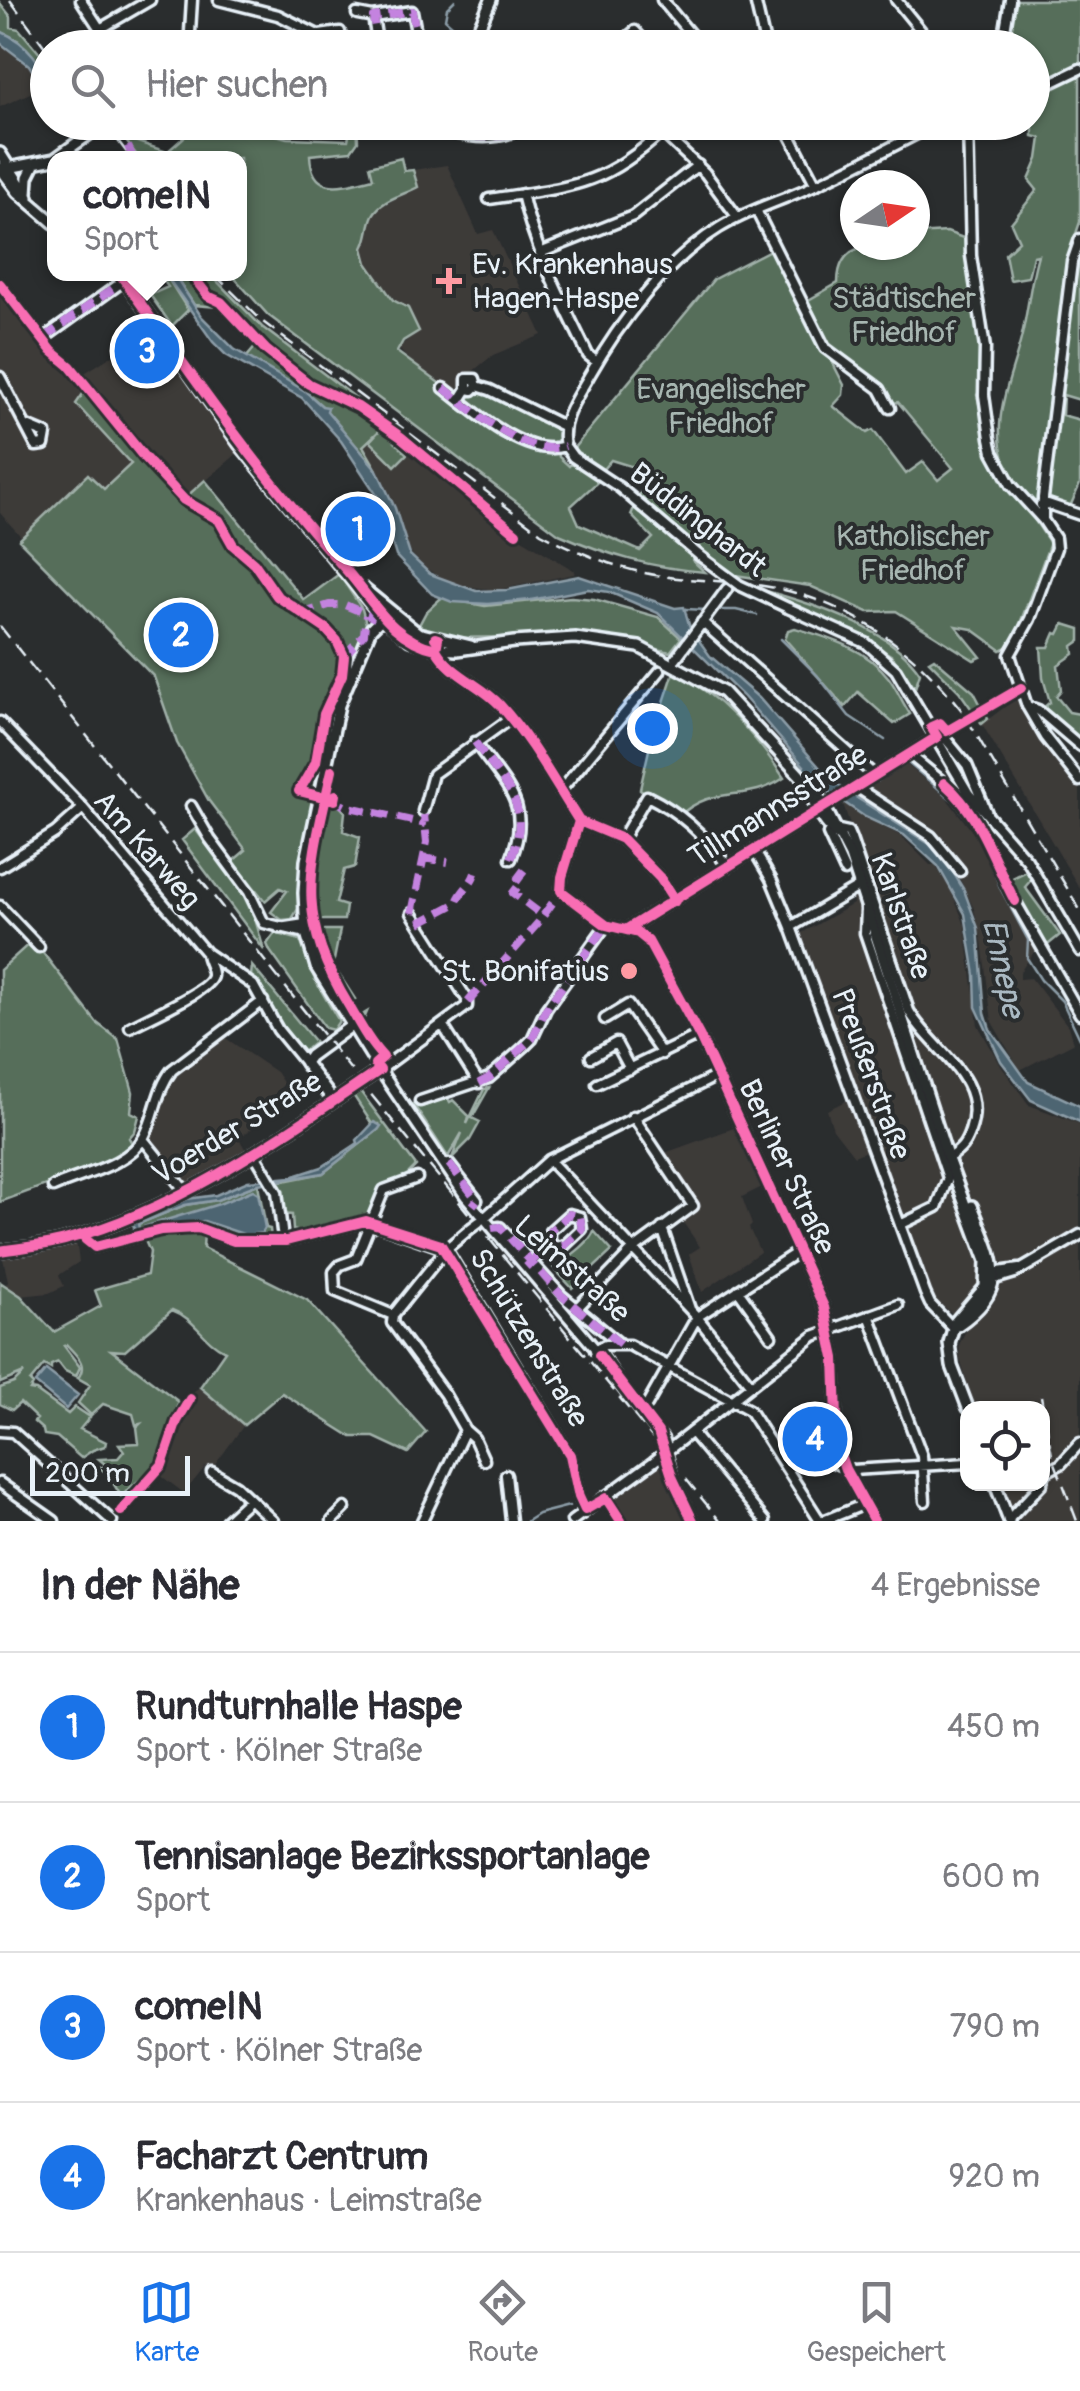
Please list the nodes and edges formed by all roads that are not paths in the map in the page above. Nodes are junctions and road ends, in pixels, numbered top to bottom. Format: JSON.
{"nodes":[{"id":1,"x":81,"y":0,"type":"edge"},
{"id":2,"x":150,"y":0,"type":"edge"},
{"id":3,"x":192,"y":0,"type":"edge"},
{"id":4,"x":220,"y":0,"type":"edge"},
{"id":5,"x":492,"y":0,"type":"edge"},
{"id":6,"x":662,"y":0,"type":"edge"},
{"id":7,"x":755,"y":0,"type":"edge"},
{"id":8,"x":896,"y":0,"type":"edge"},
{"id":9,"x":1007,"y":1,"type":"edge"},
{"id":10,"x":357,"y":14,"type":"dead end"},
{"id":11,"x":373,"y":17,"type":"junction"},
{"id":12,"x":100,"y":29,"type":"joint"},
{"id":13,"x":190,"y":30,"type":"edge"},
{"id":14,"x":308,"y":30,"type":"edge"},
{"id":15,"x":375,"y":30,"type":"edge"},
{"id":16,"x":416,"y":30,"type":"edge"},
{"id":17,"x":478,"y":30,"type":"edge"},
{"id":18,"x":687,"y":30,"type":"edge"},
{"id":19,"x":762,"y":30,"type":"edge"},
{"id":20,"x":920,"y":30,"type":"edge"},
{"id":21,"x":1004,"y":30,"type":"edge"},
{"id":22,"x":1080,"y":69,"type":"edge"},
{"id":23,"x":1050,"y":83,"type":"edge"},
{"id":24,"x":653,"y":140,"type":"edge"},
{"id":25,"x":671,"y":140,"type":"edge"},
{"id":26,"x":792,"y":140,"type":"edge"},
{"id":27,"x":905,"y":140,"type":"edge"},
{"id":28,"x":968,"y":140,"type":"edge"},
{"id":29,"x":0,"y":153,"type":"edge"},
{"id":30,"x":47,"y":161,"type":"edge"},
{"id":31,"x":34,"y":165,"type":"junction"},
{"id":32,"x":698,"y":165,"type":"junction"},
{"id":33,"x":3,"y":168,"type":"edge"},
{"id":34,"x":816,"y":185,"type":"junction"},
{"id":35,"x":522,"y":194,"type":"junction"},
{"id":36,"x":29,"y":199,"type":"junction"},
{"id":37,"x":489,"y":199,"type":"dead end"},
{"id":38,"x":756,"y":210,"type":"junction"},
{"id":39,"x":47,"y":216,"type":"edge"},
{"id":40,"x":738,"y":218,"type":"junction"},
{"id":41,"x":1080,"y":239,"type":"edge"},
{"id":42,"x":540,"y":253,"type":"junction"},
{"id":43,"x":118,"y":281,"type":"edge"},
{"id":44,"x":126,"y":281,"type":"edge"},
{"id":45,"x":44,"y":338,"type":"dead end"},
{"id":46,"x":597,"y":362,"type":"junction"},
{"id":47,"x":0,"y":378,"type":"edge"},
{"id":48,"x":444,"y":388,"type":"dead end"},
{"id":49,"x":460,"y":400,"type":"junction"},
{"id":50,"x":890,"y":408,"type":"dead end"},
{"id":51,"x":27,"y":426,"type":"dead end"},
{"id":52,"x":563,"y":426,"type":"junction"},
{"id":53,"x":565,"y":446,"type":"junction"},
{"id":54,"x":1044,"y":502,"type":"junction"},
{"id":55,"x":1031,"y":507,"type":"junction"},
{"id":56,"x":1080,"y":515,"type":"edge"},
{"id":57,"x":1043,"y":520,"type":"junction"},
{"id":58,"x":358,"y":584,"type":"junction"},
{"id":59,"x":727,"y":589,"type":"dead end"},
{"id":60,"x":367,"y":598,"type":"junction"},
{"id":61,"x":708,"y":614,"type":"junction"},
{"id":62,"x":388,"y":618,"type":"junction"},
{"id":63,"x":370,"y":633,"type":"junction"},
{"id":64,"x":437,"y":644,"type":"junction"},
{"id":65,"x":638,"y":647,"type":"junction"},
{"id":66,"x":676,"y":658,"type":"junction"},
{"id":67,"x":660,"y":671,"type":"dead end"},
{"id":68,"x":713,"y":684,"type":"junction"},
{"id":69,"x":1026,"y":706,"type":"junction"},
{"id":70,"x":511,"y":718,"type":"junction"},
{"id":71,"x":1,"y":724,"type":"edge"},
{"id":72,"x":936,"y":738,"type":"junction"},
{"id":73,"x":475,"y":742,"type":"junction"},
{"id":74,"x":1080,"y":746,"type":"edge"},
{"id":75,"x":910,"y":755,"type":"junction"},
{"id":76,"x":875,"y":776,"type":"junction"},
{"id":77,"x":1080,"y":781,"type":"edge"},
{"id":78,"x":944,"y":782,"type":"dead end"},
{"id":79,"x":854,"y":788,"type":"junction"},
{"id":80,"x":560,"y":792,"type":"junction"},
{"id":81,"x":191,"y":806,"type":"dead end"},
{"id":82,"x":82,"y":808,"type":"junction"},
{"id":83,"x":822,"y":808,"type":"junction"},
{"id":84,"x":424,"y":810,"type":"dead end"},
{"id":85,"x":579,"y":821,"type":"junction"},
{"id":86,"x":837,"y":831,"type":"junction"},
{"id":87,"x":622,"y":839,"type":"junction"},
{"id":88,"x":754,"y":850,"type":"junction"},
{"id":89,"x":511,"y":860,"type":"dead end"},
{"id":90,"x":728,"y":866,"type":"junction"},
{"id":91,"x":0,"y":867,"type":"edge"},
{"id":92,"x":845,"y":871,"type":"dead end"},
{"id":93,"x":960,"y":871,"type":"dead end"},
{"id":94,"x":860,"y":886,"type":"junction"},
{"id":95,"x":674,"y":901,"type":"junction"},
{"id":96,"x":1015,"y":902,"type":"dead end"},
{"id":97,"x":0,"y":906,"type":"edge"},
{"id":98,"x":866,"y":906,"type":"junction"},
{"id":99,"x":412,"y":913,"type":"dead end"},
{"id":100,"x":647,"y":918,"type":"junction"},
{"id":101,"x":606,"y":925,"type":"junction"},
{"id":102,"x":305,"y":928,"type":"junction"},
{"id":103,"x":791,"y":928,"type":"junction"},
{"id":104,"x":626,"y":929,"type":"junction"},
{"id":105,"x":648,"y":941,"type":"junction"},
{"id":106,"x":39,"y":946,"type":"dead end"},
{"id":107,"x":1080,"y":951,"type":"edge"},
{"id":108,"x":206,"y":953,"type":"junction"},
{"id":109,"x":263,"y":1001,"type":"junction"},
{"id":110,"x":1080,"y":1014,"type":"edge"},
{"id":111,"x":606,"y":1019,"type":"dead end"},
{"id":112,"x":910,"y":1024,"type":"junction"},
{"id":113,"x":351,"y":1026,"type":"junction"},
{"id":114,"x":443,"y":1026,"type":"junction"},
{"id":115,"x":130,"y":1027,"type":"dead end"},
{"id":116,"x":698,"y":1034,"type":"junction"},
{"id":117,"x":662,"y":1054,"type":"junction"},
{"id":118,"x":591,"y":1057,"type":"dead end"},
{"id":119,"x":305,"y":1064,"type":"junction"},
{"id":120,"x":380,"y":1070,"type":"junction"},
{"id":121,"x":630,"y":1070,"type":"junction"},
{"id":122,"x":717,"y":1076,"type":"junction"},
{"id":123,"x":479,"y":1083,"type":"junction"},
{"id":124,"x":597,"y":1084,"type":"dead end"},
{"id":125,"x":333,"y":1100,"type":"junction"},
{"id":126,"x":420,"y":1100,"type":"dead end"},
{"id":127,"x":633,"y":1116,"type":"junction"},
{"id":128,"x":143,"y":1140,"type":"junction"},
{"id":129,"x":949,"y":1152,"type":"junction"},
{"id":130,"x":254,"y":1153,"type":"junction"},
{"id":131,"x":549,"y":1160,"type":"junction"},
{"id":132,"x":449,"y":1164,"type":"dead end"},
{"id":133,"x":417,"y":1178,"type":"dead end"},
{"id":134,"x":53,"y":1186,"type":"dead end"},
{"id":135,"x":186,"y":1192,"type":"junction"},
{"id":136,"x":473,"y":1205,"type":"junction"},
{"id":137,"x":372,"y":1220,"type":"junction"},
{"id":138,"x":482,"y":1220,"type":"junction"},
{"id":139,"x":900,"y":1225,"type":"junction"},
{"id":140,"x":662,"y":1228,"type":"junction"},
{"id":141,"x":282,"y":1231,"type":"dead end"},
{"id":142,"x":1080,"y":1235,"type":"edge"},
{"id":143,"x":87,"y":1241,"type":"junction"},
{"id":144,"x":550,"y":1244,"type":"junction"},
{"id":145,"x":446,"y":1249,"type":"junction"},
{"id":146,"x":633,"y":1250,"type":"junction"},
{"id":147,"x":0,"y":1251,"type":"edge"},
{"id":148,"x":799,"y":1251,"type":"junction"},
{"id":149,"x":529,"y":1264,"type":"junction"},
{"id":150,"x":993,"y":1275,"type":"junction"},
{"id":151,"x":738,"y":1290,"type":"junction"},
{"id":152,"x":898,"y":1305,"type":"dead end"},
{"id":153,"x":578,"y":1308,"type":"junction"},
{"id":154,"x":694,"y":1314,"type":"junction"},
{"id":155,"x":393,"y":1315,"type":"junction"},
{"id":156,"x":869,"y":1316,"type":"junction"},
{"id":157,"x":956,"y":1325,"type":"junction"},
{"id":158,"x":830,"y":1328,"type":"junction"},
{"id":159,"x":771,"y":1336,"type":"dead end"},
{"id":160,"x":618,"y":1344,"type":"junction"},
{"id":161,"x":596,"y":1352,"type":"junction"},
{"id":162,"x":668,"y":1365,"type":"junction"},
{"id":163,"x":751,"y":1385,"type":"junction"},
{"id":164,"x":733,"y":1399,"type":"junction"},
{"id":165,"x":965,"y":1401,"type":"edge"},
{"id":166,"x":647,"y":1405,"type":"dead end"},
{"id":167,"x":465,"y":1430,"type":"junction"},
{"id":168,"x":0,"y":1431,"type":"edge"},
{"id":169,"x":691,"y":1432,"type":"junction"},
{"id":170,"x":1080,"y":1443,"type":"edge"},
{"id":171,"x":666,"y":1451,"type":"junction"},
{"id":172,"x":778,"y":1451,"type":"junction"},
{"id":173,"x":484,"y":1460,"type":"dead end"},
{"id":174,"x":960,"y":1464,"type":"edge"},
{"id":175,"x":923,"y":1466,"type":"junction"},
{"id":176,"x":845,"y":1469,"type":"junction"},
{"id":177,"x":1050,"y":1470,"type":"edge"},
{"id":178,"x":212,"y":1472,"type":"dead end"},
{"id":179,"x":506,"y":1476,"type":"dead end"},
{"id":180,"x":0,"y":1483,"type":"edge"},
{"id":181,"x":997,"y":1491,"type":"edge"},
{"id":182,"x":1034,"y":1491,"type":"edge"},
{"id":183,"x":250,"y":1499,"type":"junction"},
{"id":184,"x":925,"y":1501,"type":"dead end"},
{"id":185,"x":865,"y":1504,"type":"junction"},
{"id":186,"x":344,"y":1508,"type":"dead end"},
{"id":187,"x":586,"y":1510,"type":"junction"},
{"id":188,"x":54,"y":1521,"type":"edge"},
{"id":189,"x":112,"y":1521,"type":"edge"},
{"id":190,"x":226,"y":1521,"type":"edge"},
{"id":191,"x":273,"y":1521,"type":"edge"},
{"id":192,"x":332,"y":1521,"type":"edge"},
{"id":193,"x":422,"y":1521,"type":"edge"},
{"id":194,"x":511,"y":1521,"type":"edge"},
{"id":195,"x":572,"y":1521,"type":"edge"},
{"id":196,"x":693,"y":1521,"type":"edge"},
{"id":197,"x":765,"y":1521,"type":"edge"},
{"id":198,"x":822,"y":1521,"type":"edge"},
{"id":199,"x":874,"y":1521,"type":"edge"},
{"id":200,"x":1008,"y":1521,"type":"edge"}],
"edges":[{"from":1,"to":12,"type":"street"},
{"from":2,"to":12,"type":"street"},
{"from":3,"to":13,"type":"street"},
{"from":4,"to":14,"type":"street"},
{"from":5,"to":17,"type":"main road"},
{"from":6,"to":18,"type":"street"},
{"from":7,"to":19,"type":"street"},
{"from":8,"to":20,"type":"street"},
{"from":9,"to":21,"type":"street"},
{"from":10,"to":11,"type":"street"},
{"from":11,"to":15,"type":"street"},
{"from":11,"to":16,"type":"street"},
{"from":22,"to":23,"type":"street"},
{"from":24,"to":35,"type":"street"},
{"from":25,"to":32,"type":"street"},
{"from":26,"to":34,"type":"street"},
{"from":27,"to":34,"type":"street"},
{"from":28,"to":55,"type":"street"},
{"from":29,"to":33,"type":"main road"},
{"from":30,"to":31,"type":"main road"},
{"from":31,"to":33,"type":"main road"},
{"from":31,"to":36,"type":"main road"},
{"from":32,"to":40,"type":"street"},
{"from":32,"to":42,"type":"street"},
{"from":33,"to":36,"type":"main road"},
{"from":34,"to":38,"type":"street"},
{"from":35,"to":37,"type":"street"},
{"from":35,"to":42,"type":"street"},
{"from":36,"to":39,"type":"main road"},
{"from":38,"to":40,"type":"street"},
{"from":38,"to":50,"type":"street"},
{"from":40,"to":46,"type":"street"},
{"from":41,"to":54,"type":"street"},
{"from":42,"to":46,"type":"street"},
{"from":43,"to":45,"type":"street"},
{"from":44,"to":58,"type":"main road"},
{"from":46,"to":52,"type":"street"},
{"from":47,"to":51,"type":"street"},
{"from":48,"to":49,"type":"street","name":"Büddinghardt"},
{"from":49,"to":52,"type":"street"},
{"from":49,"to":53,"type":"street","name":"Büddinghardt"},
{"from":52,"to":53,"type":"street"},
{"from":53,"to":72,"type":"street","name":"Büddinghardt","bridge":true},
{"from":54,"to":55,"type":"street"},
{"from":54,"to":56,"type":"street"},
{"from":54,"to":57,"type":"street"},
{"from":55,"to":57,"type":"street"},
{"from":57,"to":69,"type":"street"},
{"from":58,"to":60,"type":"main road"},
{"from":58,"to":62,"type":"main road"},
{"from":59,"to":61,"type":"street"},
{"from":60,"to":62,"type":"main road"},
{"from":60,"to":63,"type":"main road"},
{"from":61,"to":66,"type":"street"},
{"from":61,"to":76,"type":"street"},
{"from":62,"to":63,"type":"main road"},
{"from":62,"to":64,"type":"main road"},
{"from":63,"to":102,"type":"main road"},
{"from":64,"to":65,"type":"main road"},
{"from":64,"to":70,"type":"street"},
{"from":65,"to":66,"type":"main road"},
{"from":65,"to":68,"type":"main road"},
{"from":66,"to":68,"type":"main road"},
{"from":67,"to":80,"type":"street"},
{"from":68,"to":83,"type":"main road"},
{"from":69,"to":74,"type":"street"},
{"from":69,"to":77,"type":"street"},
{"from":70,"to":73,"type":"street"},
{"from":70,"to":80,"type":"street"},
{"from":71,"to":82,"type":"street","name":"Am Karweg"},
{"from":72,"to":75,"type":"street","name":"Tillmannsstraße"},
{"from":72,"to":107,"type":"street","name":"Büddinghardt"},
{"from":73,"to":84,"type":"street"},
{"from":73,"to":89,"type":"street"},
{"from":75,"to":76,"type":"street","name":"Tillmannsstraße"},
{"from":75,"to":78,"type":"street"},
{"from":76,"to":79,"type":"street","name":"Tillmannsstraße"},
{"from":79,"to":83,"type":"street","name":"Tillmannsstraße"},
{"from":79,"to":93,"type":"street"},
{"from":80,"to":85,"type":"street"},
{"from":81,"to":102,"type":"street"},
{"from":82,"to":91,"type":"street"},
{"from":82,"to":108,"type":"street","name":"Am Karweg"},
{"from":83,"to":86,"type":"main road"},
{"from":83,"to":88,"type":"street","name":"Tillmannsstraße"},
{"from":85,"to":87,"type":"street"},
{"from":85,"to":101,"type":"street"},
{"from":86,"to":92,"type":"street"},
{"from":86,"to":94,"type":"main road"},
{"from":86,"to":112,"type":"street","name":"Karlstraße"},
{"from":87,"to":90,"type":"street"},
{"from":87,"to":95,"type":"street"},
{"from":88,"to":90,"type":"street","name":"Tillmannsstraße"},
{"from":88,"to":103,"type":"street","name":"Preußerstraße"},
{"from":90,"to":95,"type":"street","name":"Tillmannsstraße"},
{"from":94,"to":98,"type":"main road"},
{"from":94,"to":103,"type":"street"},
{"from":95,"to":100,"type":"street","name":"Tillmannsstraße"},
{"from":96,"to":110,"type":"street"},
{"from":97,"to":106,"type":"street"},
{"from":98,"to":112,"type":"main road"},
{"from":98,"to":139,"type":"street"},
{"from":99,"to":114,"type":"street","name":"Voerder Straße"},
{"from":100,"to":104,"type":"street","name":"Tillmannsstraße"},
{"from":100,"to":105,"type":"street"},
{"from":101,"to":104,"type":"street"},
{"from":101,"to":123,"type":"street"},
{"from":102,"to":113,"type":"main road"},
{"from":103,"to":139,"type":"street","name":"Preußerstraße"},
{"from":104,"to":105,"type":"street"},
{"from":105,"to":116,"type":"street","name":"Berliner Straße"},
{"from":108,"to":109,"type":"street","name":"Am Karweg"},
{"from":108,"to":115,"type":"street"},
{"from":109,"to":119,"type":"street","name":"Am Karweg"},
{"from":109,"to":128,"type":"street"},
{"from":111,"to":117,"type":"street"},
{"from":112,"to":129,"type":"main road"},
{"from":112,"to":129,"type":"street","name":"Karlstraße"},
{"from":113,"to":119,"type":"main road"},
{"from":113,"to":120,"type":"main road"},
{"from":114,"to":120,"type":"street","name":"Voerder Straße"},
{"from":114,"to":123,"type":"street"},
{"from":116,"to":117,"type":"street"},
{"from":116,"to":122,"type":"street","name":"Berliner Straße"},
{"from":117,"to":121,"type":"street"},
{"from":118,"to":121,"type":"street"},
{"from":119,"to":125,"type":"main road"},
{"from":120,"to":125,"type":"main road","name":"Voerder Straße"},
{"from":120,"to":136,"type":"street","name":"Leimstraße"},
{"from":121,"to":124,"type":"street"},
{"from":122,"to":127,"type":"street"},
{"from":122,"to":148,"type":"street","name":"Berliner Straße"},
{"from":123,"to":126,"type":"street"},
{"from":125,"to":130,"type":"main road","name":"Voerder Straße"},
{"from":127,"to":131,"type":"street"},
{"from":127,"to":140,"type":"street"},
{"from":128,"to":134,"type":"street"},
{"from":128,"to":135,"type":"street"},
{"from":129,"to":150,"type":"main road"},
{"from":129,"to":150,"type":"main road"},
{"from":130,"to":135,"type":"main road","name":"Voerder Straße"},
{"from":130,"to":141,"type":"street"},
{"from":131,"to":138,"type":"street"},
{"from":131,"to":146,"type":"street"},
{"from":132,"to":136,"type":"street","name":"Leimstraße"},
{"from":133,"to":137,"type":"street"},
{"from":135,"to":143,"type":"main road","name":"Voerder Straße"},
{"from":136,"to":138,"type":"street","name":"Leimstraße"},
{"from":137,"to":143,"type":"street"},
{"from":137,"to":145,"type":"street"},
{"from":137,"to":155,"type":"street"},
{"from":138,"to":145,"type":"street","bridge":true},
{"from":138,"to":149,"type":"street","name":"Leimstraße"},
{"from":139,"to":157,"type":"street","name":"Preußerstraße"},
{"from":140,"to":146,"type":"street"},
{"from":140,"to":154,"type":"street"},
{"from":142,"to":150,"type":"street"},
{"from":143,"to":147,"type":"main road","name":"Voerder Straße"},
{"from":144,"to":144,"type":"street"},
{"from":144,"to":149,"type":"street"},
{"from":145,"to":155,"type":"street"},
{"from":145,"to":187,"type":"street","name":"Schützenstraße"},
{"from":146,"to":153,"type":"street"},
{"from":146,"to":154,"type":"street"},
{"from":148,"to":151,"type":"street"},
{"from":148,"to":158,"type":"street","name":"Berliner Straße"},
{"from":149,"to":153,"type":"street","name":"Leimstraße"},
{"from":149,"to":161,"type":"street","name":"Leimstraße"},
{"from":150,"to":157,"type":"main road"},
{"from":151,"to":154,"type":"street"},
{"from":151,"to":159,"type":"street"},
{"from":152,"to":156,"type":"street"},
{"from":153,"to":160,"type":"street","name":"Leimstraße"},
{"from":154,"to":162,"type":"street"},
{"from":154,"to":163,"type":"street"},
{"from":155,"to":167,"type":"street"},
{"from":156,"to":158,"type":"street"},
{"from":156,"to":175,"type":"street"},
{"from":157,"to":165,"type":"main road"},
{"from":158,"to":163,"type":"street"},
{"from":158,"to":176,"type":"street","name":"Berliner Straße"},
{"from":160,"to":161,"type":"street","name":"Leimstraße"},
{"from":160,"to":162,"type":"street","name":"Leimstraße"},
{"from":161,"to":171,"type":"street"},
{"from":162,"to":164,"type":"street","name":"Leimstraße"},
{"from":162,"to":166,"type":"street"},
{"from":163,"to":164,"type":"street"},
{"from":164,"to":169,"type":"street"},
{"from":164,"to":172,"type":"street","name":"Leimstraße"},
{"from":167,"to":173,"type":"street"},
{"from":167,"to":193,"type":"street"},
{"from":168,"to":189,"type":"street"},
{"from":169,"to":171,"type":"street"},
{"from":169,"to":197,"type":"street"},
{"from":170,"to":177,"type":"street"},
{"from":171,"to":187,"type":"street"},
{"from":171,"to":196,"type":"street"},
{"from":172,"to":176,"type":"street"},
{"from":172,"to":198,"type":"street","name":"Leimstraße"},
{"from":174,"to":175,"type":"street"},
{"from":175,"to":176,"type":"street"},
{"from":175,"to":184,"type":"street"},
{"from":176,"to":185,"type":"street","name":"Berliner Straße"},
{"from":178,"to":183,"type":"street"},
{"from":179,"to":194,"type":"street"},
{"from":180,"to":188,"type":"street"},
{"from":181,"to":200,"type":"main road"},
{"from":182,"to":200,"type":"street"},
{"from":183,"to":190,"type":"street"},
{"from":183,"to":191,"type":"street"},
{"from":185,"to":198,"type":"street"},
{"from":185,"to":199,"type":"street","name":"Berliner Straße"},
{"from":186,"to":192,"type":"street"},
{"from":187,"to":195,"type":"street"}]}
